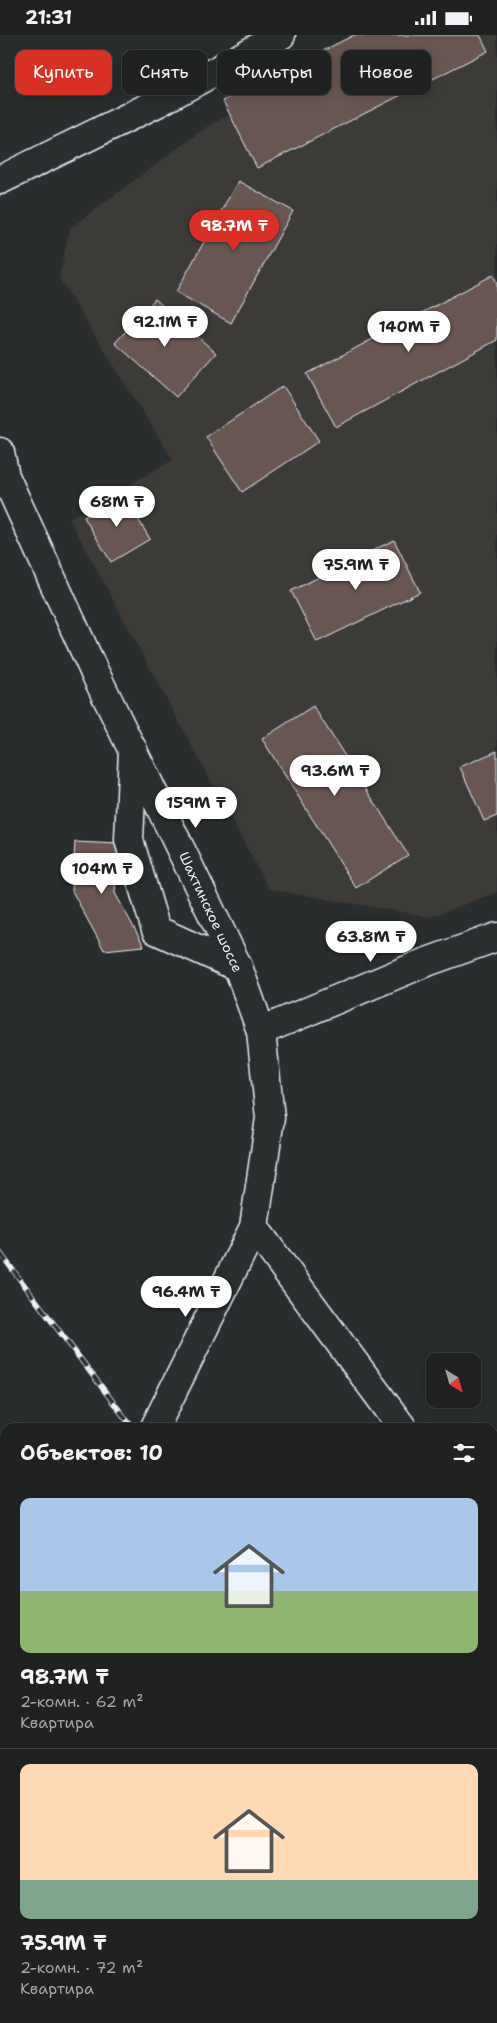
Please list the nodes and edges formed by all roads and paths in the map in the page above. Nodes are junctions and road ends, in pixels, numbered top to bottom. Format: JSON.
{"nodes":[{"id":1,"x":281,"y":35,"type":"edge"},
{"id":2,"x":0,"y":180,"type":"edge"},
{"id":3,"x":0,"y":452,"type":"edge"},
{"id":4,"x":133,"y":750,"type":"junction"},
{"id":5,"x":497,"y":937,"type":"edge"},
{"id":6,"x":238,"y":967,"type":"junction"},
{"id":7,"x":261,"y":1031,"type":"junction"},
{"id":8,"x":254,"y":1227,"type":"junction"},
{"id":9,"x":157,"y":1423,"type":"edge"},
{"id":10,"x":399,"y":1423,"type":"edge"}],
"edges":[{"from":1,"to":2,"type":"main road"},
{"from":3,"to":4,"type":"main road","name":"Шахтинское шоссе"},
{"from":4,"to":6,"type":"main road","name":"Шахтинское шоссе"},
{"from":4,"to":6,"type":"main road"},
{"from":5,"to":7,"type":"main road"},
{"from":6,"to":7,"type":"main road","name":"Шахтинское шоссе"},
{"from":7,"to":8,"type":"main road","name":"Шахтинское шоссе"},
{"from":8,"to":9,"type":"main road","name":"Шахтинское шоссе"},
{"from":8,"to":10,"type":"main road"}]}
